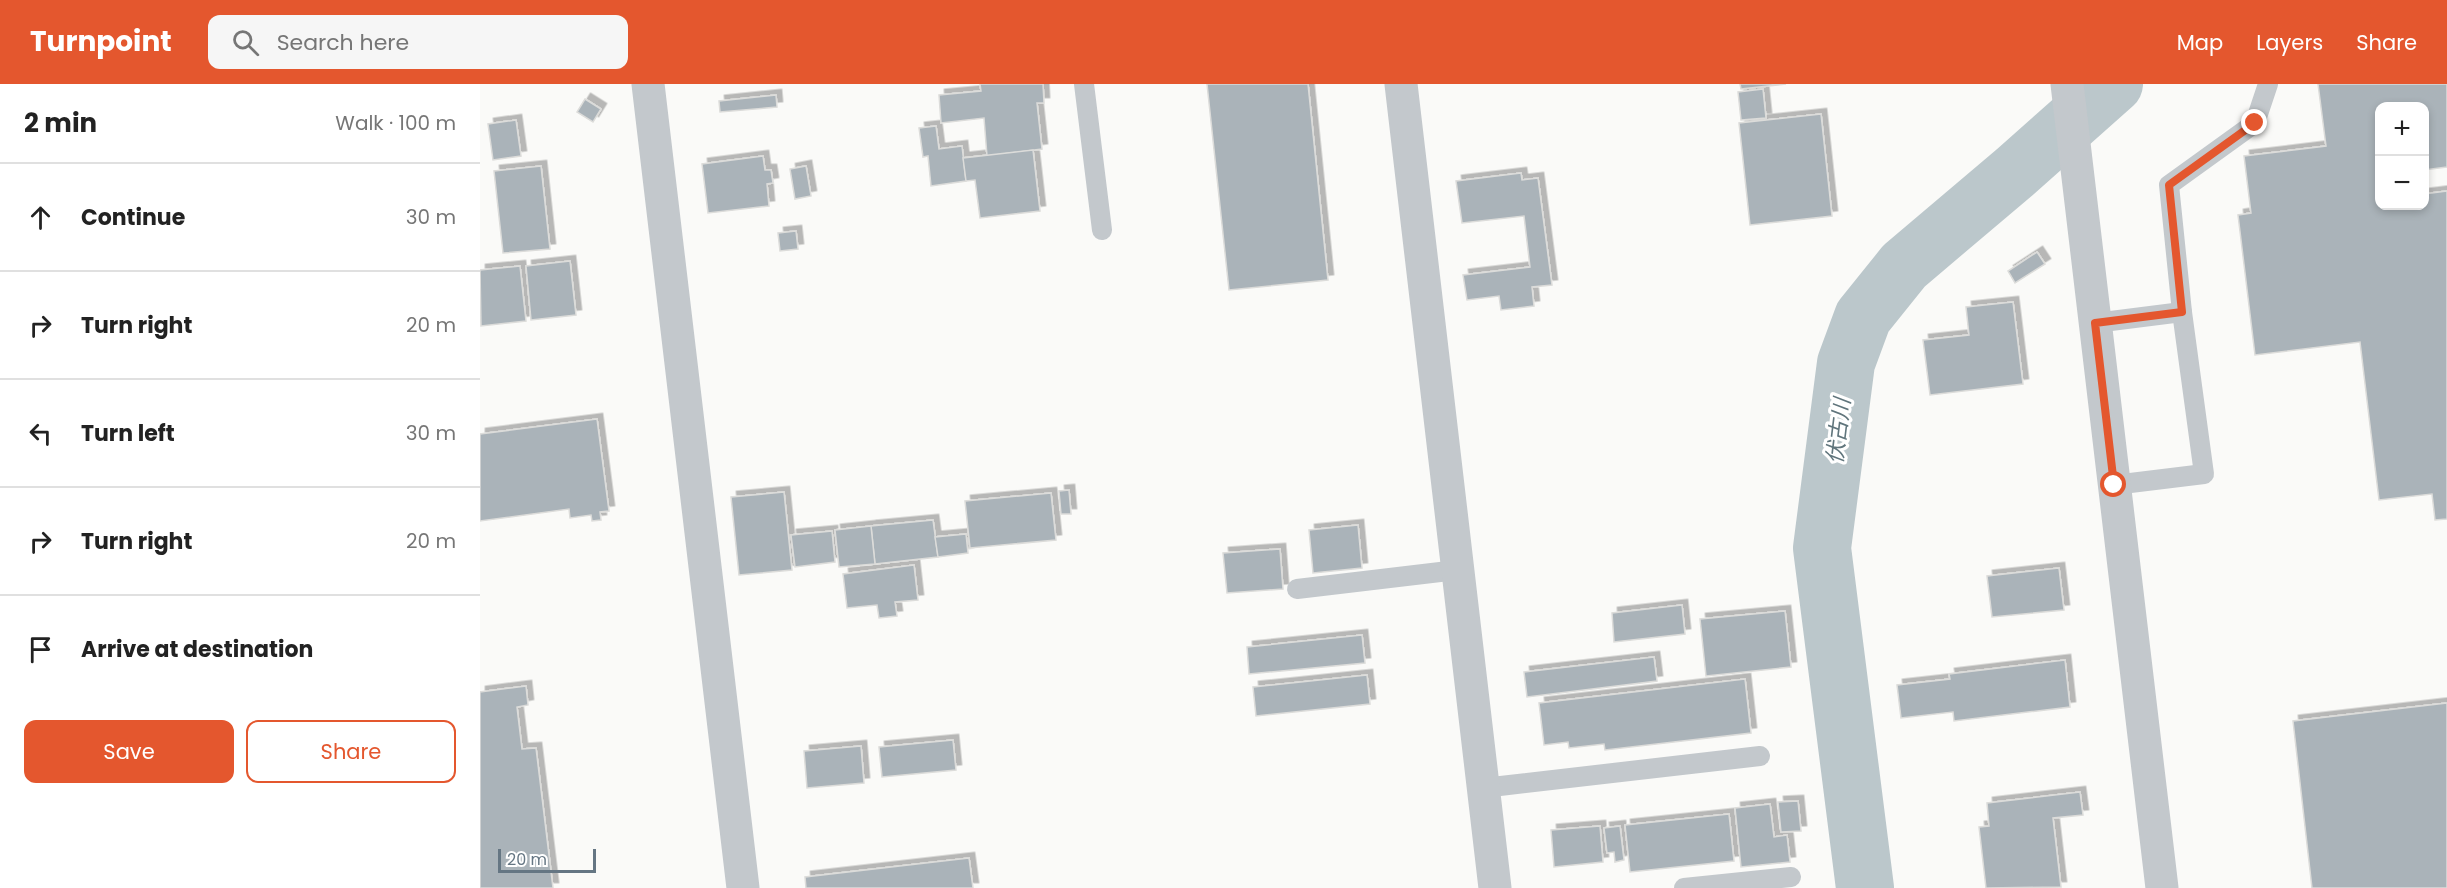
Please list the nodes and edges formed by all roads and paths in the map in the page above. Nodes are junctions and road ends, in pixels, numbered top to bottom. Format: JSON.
{"nodes":[{"id":1,"x":648,"y":84,"type":"edge"},
{"id":2,"x":1084,"y":84,"type":"edge"},
{"id":3,"x":1401,"y":84,"type":"edge"},
{"id":4,"x":2067,"y":84,"type":"edge"},
{"id":5,"x":2268,"y":84,"type":"edge"},
{"id":6,"x":1102,"y":230,"type":"dead end"},
{"id":7,"x":2182,"y":312,"type":"junction"},
{"id":8,"x":2095,"y":323,"type":"junction"},
{"id":9,"x":2114,"y":485,"type":"junction"},
{"id":10,"x":1457,"y":570,"type":"junction"},
{"id":11,"x":1297,"y":589,"type":"dead end"},
{"id":12,"x":1760,"y":756,"type":"dead end"},
{"id":13,"x":1483,"y":788,"type":"junction"},
{"id":14,"x":1791,"y":878,"type":"dead end"},
{"id":15,"x":743,"y":888,"type":"edge"},
{"id":16,"x":1495,"y":888,"type":"edge"},
{"id":17,"x":1684,"y":888,"type":"edge"},
{"id":18,"x":2162,"y":888,"type":"edge"}],
"edges":[{"from":1,"to":15,"type":"street"},
{"from":2,"to":6,"type":"lane"},
{"from":3,"to":10,"type":"street"},
{"from":4,"to":8,"type":"street"},
{"from":5,"to":7,"type":"lane"},
{"from":7,"to":8,"type":"lane"},
{"from":7,"to":9,"type":"lane"},
{"from":8,"to":9,"type":"street"},
{"from":9,"to":18,"type":"street"},
{"from":10,"to":11,"type":"lane"},
{"from":10,"to":13,"type":"street"},
{"from":12,"to":13,"type":"lane"},
{"from":13,"to":16,"type":"street"},
{"from":14,"to":17,"type":"lane"}]}
